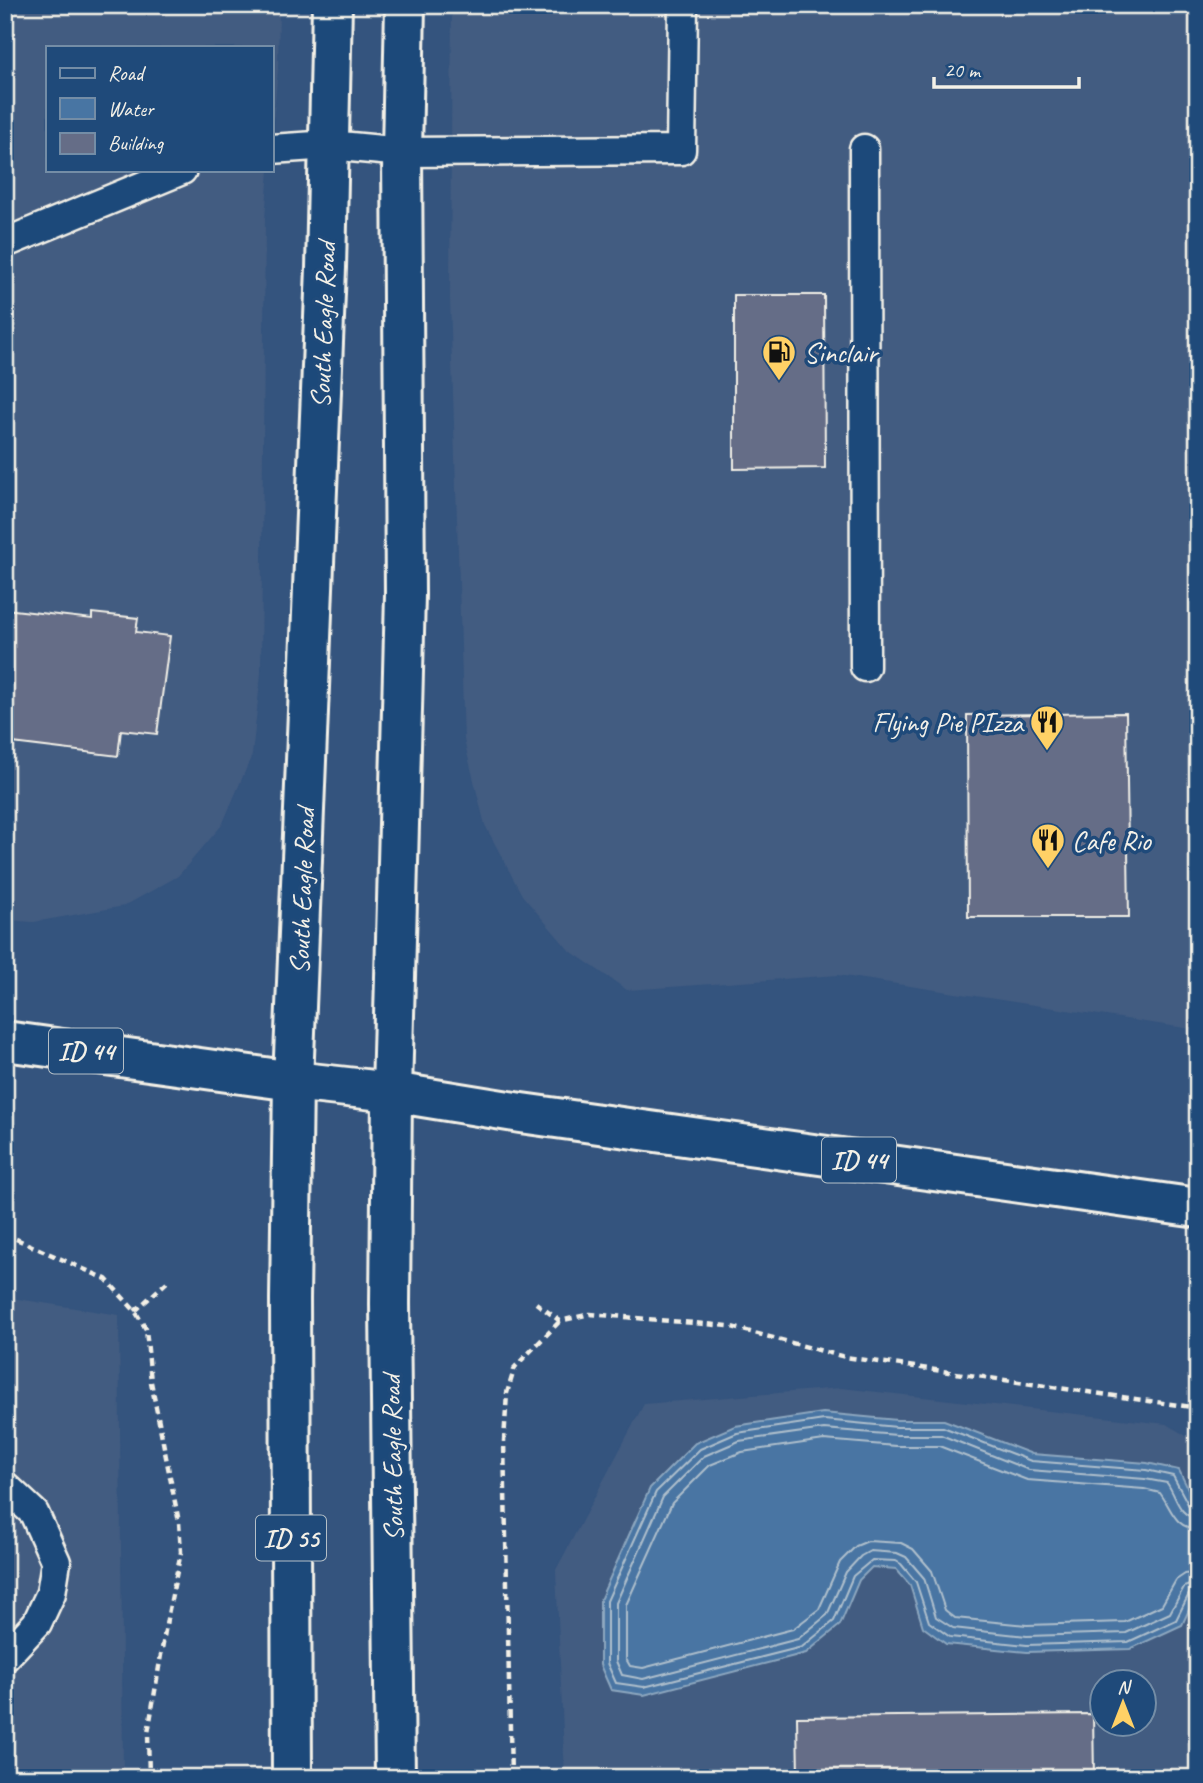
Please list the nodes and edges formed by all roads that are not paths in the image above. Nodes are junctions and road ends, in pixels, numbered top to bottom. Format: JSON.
{"nodes":[{"id":1,"x":332,"y":5,"type":"edge"},
{"id":2,"x":405,"y":5,"type":"edge"},
{"id":3,"x":682,"y":5,"type":"edge"},
{"id":4,"x":330,"y":145,"type":"junction"},
{"id":5,"x":273,"y":149,"type":"edge"},
{"id":6,"x":864,"y":149,"type":"dead end"},
{"id":7,"x":402,"y":152,"type":"junction"},
{"id":8,"x":177,"y":172,"type":"edge"},
{"id":9,"x":5,"y":243,"type":"edge"},
{"id":10,"x":865,"y":667,"type":"dead end"},
{"id":11,"x":5,"y":1041,"type":"edge"},
{"id":12,"x":293,"y":1081,"type":"junction"},
{"id":13,"x":392,"y":1092,"type":"junction"},
{"id":14,"x":1198,"y":1208,"type":"edge"},
{"id":15,"x":5,"y":1486,"type":"edge"},
{"id":16,"x":5,"y":1657,"type":"edge"},
{"id":17,"x":292,"y":1778,"type":"edge"},
{"id":18,"x":395,"y":1778,"type":"edge"}],
"edges":[{"from":1,"to":4,"type":"main road","name":"South Eagle Road"},
{"from":2,"to":7,"type":"main road","name":"South Eagle Road"},
{"from":3,"to":7,"type":"lane"},
{"from":4,"to":5,"type":"lane"},
{"from":4,"to":7,"type":"lane"},
{"from":4,"to":12,"type":"main road","name":"South Eagle Road"},
{"from":6,"to":10,"type":"lane"},
{"from":7,"to":13,"type":"main road","name":"South Eagle Road"},
{"from":8,"to":9,"type":"lane"},
{"from":11,"to":12,"type":"main road","number":"ID 44"},
{"from":12,"to":13,"type":"main road","number":"ID 44"},
{"from":12,"to":17,"type":"main road","name":"South Eagle Road","number":"ID 55"},
{"from":13,"to":14,"type":"main road","number":"ID 44"},
{"from":13,"to":18,"type":"main road","name":"South Eagle Road"},
{"from":15,"to":16,"type":"lane"}]}
